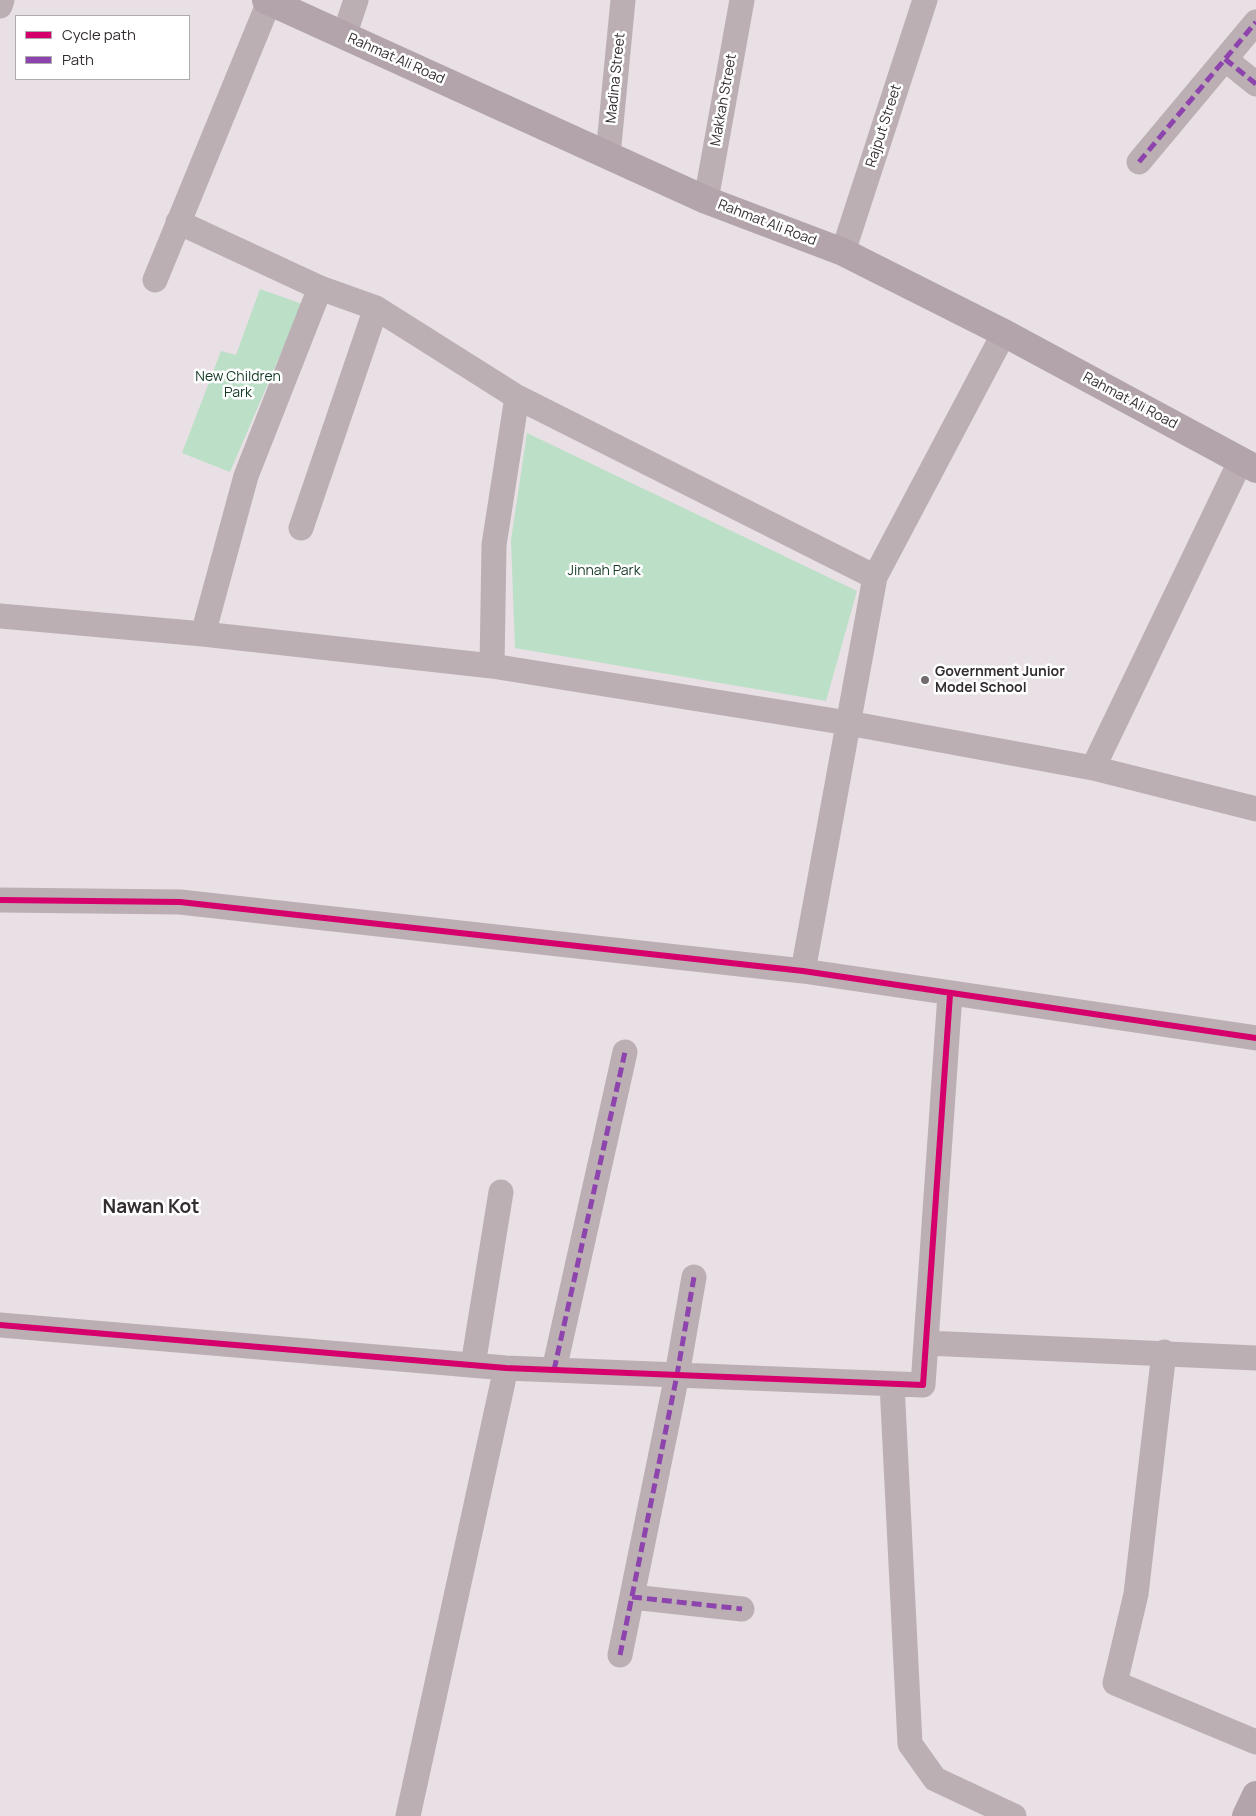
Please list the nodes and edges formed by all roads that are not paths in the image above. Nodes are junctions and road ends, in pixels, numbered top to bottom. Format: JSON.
{"nodes":[{"id":1,"x":2,"y":0,"type":"edge"},
{"id":2,"x":356,"y":0,"type":"edge"},
{"id":3,"x":623,"y":0,"type":"edge"},
{"id":4,"x":742,"y":0,"type":"edge"},
{"id":5,"x":925,"y":0,"type":"edge"},
{"id":6,"x":267,"y":1,"type":"edge"},
{"id":7,"x":0,"y":6,"type":"edge"},
{"id":8,"x":1256,"y":22,"type":"edge"},
{"id":9,"x":344,"y":36,"type":"junction"},
{"id":10,"x":1225,"y":59,"type":"junction"},
{"id":11,"x":1256,"y":84,"type":"edge"},
{"id":12,"x":608,"y":155,"type":"junction"},
{"id":13,"x":1139,"y":162,"type":"dead end"},
{"id":14,"x":706,"y":200,"type":"junction"},
{"id":15,"x":178,"y":222,"type":"junction"},
{"id":16,"x":843,"y":252,"type":"junction"},
{"id":17,"x":155,"y":280,"type":"dead end"},
{"id":18,"x":320,"y":288,"type":"junction"},
{"id":19,"x":376,"y":308,"type":"junction"},
{"id":20,"x":1004,"y":333,"type":"junction"},
{"id":21,"x":517,"y":398,"type":"junction"},
{"id":22,"x":1248,"y":464,"type":"edge"},
{"id":23,"x":301,"y":528,"type":"dead end"},
{"id":24,"x":876,"y":577,"type":"junction"},
{"id":25,"x":0,"y":616,"type":"edge"},
{"id":26,"x":204,"y":634,"type":"junction"},
{"id":27,"x":492,"y":666,"type":"junction"},
{"id":28,"x":848,"y":723,"type":"junction"},
{"id":29,"x":1093,"y":768,"type":"junction"},
{"id":30,"x":1256,"y":809,"type":"edge"},
{"id":31,"x":0,"y":900,"type":"edge"},
{"id":32,"x":803,"y":971,"type":"junction"},
{"id":33,"x":950,"y":994,"type":"junction"},
{"id":34,"x":1256,"y":1038,"type":"edge"},
{"id":35,"x":625,"y":1052,"type":"dead end"},
{"id":36,"x":501,"y":1192,"type":"dead end"},
{"id":37,"x":694,"y":1277,"type":"dead end"},
{"id":38,"x":0,"y":1325,"type":"edge"},
{"id":39,"x":926,"y":1343,"type":"junction"},
{"id":40,"x":1164,"y":1352,"type":"junction"},
{"id":41,"x":1256,"y":1358,"type":"edge"},
{"id":42,"x":473,"y":1365,"type":"junction"},
{"id":43,"x":506,"y":1368,"type":"junction"},
{"id":44,"x":554,"y":1370,"type":"junction"},
{"id":45,"x":678,"y":1375,"type":"junction"},
{"id":46,"x":892,"y":1384,"type":"junction"},
{"id":47,"x":632,"y":1597,"type":"junction"},
{"id":48,"x":742,"y":1609,"type":"dead end"},
{"id":49,"x":620,"y":1655,"type":"dead end"},
{"id":50,"x":1256,"y":1742,"type":"edge"},
{"id":51,"x":1256,"y":1795,"type":"edge"},
{"id":52,"x":408,"y":1816,"type":"edge"},
{"id":53,"x":1014,"y":1816,"type":"edge"},
{"id":54,"x":1246,"y":1816,"type":"edge"}],
"edges":[{"from":1,"to":7,"type":"street"},
{"from":2,"to":9,"type":"street"},
{"from":3,"to":12,"type":"street","name":"Madina Street"},
{"from":4,"to":14,"type":"street","name":"Makkah Street"},
{"from":5,"to":16,"type":"street","name":"Rajput Street"},
{"from":6,"to":9,"type":"street","name":"Rahmat Ali Road"},
{"from":6,"to":15,"type":"street"},
{"from":8,"to":10,"type":"street"},
{"from":9,"to":12,"type":"street","name":"Rahmat Ali Road"},
{"from":10,"to":11,"type":"street"},
{"from":10,"to":13,"type":"street"},
{"from":12,"to":14,"type":"street","name":"Rahmat Ali Road"},
{"from":14,"to":16,"type":"street","name":"Rahmat Ali Road"},
{"from":15,"to":17,"type":"street"},
{"from":15,"to":18,"type":"street"},
{"from":16,"to":20,"type":"street","name":"Rahmat Ali Road"},
{"from":18,"to":19,"type":"street"},
{"from":18,"to":26,"type":"street"},
{"from":19,"to":21,"type":"street"},
{"from":19,"to":23,"type":"street"},
{"from":20,"to":22,"type":"street","name":"Rahmat Ali Road"},
{"from":20,"to":24,"type":"street"},
{"from":21,"to":24,"type":"street"},
{"from":21,"to":27,"type":"street"},
{"from":22,"to":29,"type":"street"},
{"from":24,"to":28,"type":"street"},
{"from":25,"to":26,"type":"street"},
{"from":26,"to":27,"type":"street"},
{"from":27,"to":28,"type":"street"},
{"from":28,"to":29,"type":"street"},
{"from":28,"to":32,"type":"street"},
{"from":29,"to":30,"type":"street"},
{"from":31,"to":32,"type":"street"},
{"from":32,"to":33,"type":"street"},
{"from":33,"to":34,"type":"street"},
{"from":33,"to":39,"type":"street"},
{"from":35,"to":44,"type":"street"},
{"from":36,"to":42,"type":"street"},
{"from":37,"to":45,"type":"street"},
{"from":38,"to":42,"type":"street"},
{"from":39,"to":40,"type":"street"},
{"from":39,"to":46,"type":"street"},
{"from":40,"to":41,"type":"street"},
{"from":40,"to":50,"type":"street"},
{"from":42,"to":43,"type":"street"},
{"from":43,"to":44,"type":"street"},
{"from":43,"to":52,"type":"street"},
{"from":44,"to":45,"type":"street"},
{"from":45,"to":46,"type":"street"},
{"from":45,"to":47,"type":"street"},
{"from":46,"to":53,"type":"street"},
{"from":47,"to":48,"type":"street"},
{"from":47,"to":49,"type":"street"},
{"from":51,"to":54,"type":"street"}]}
